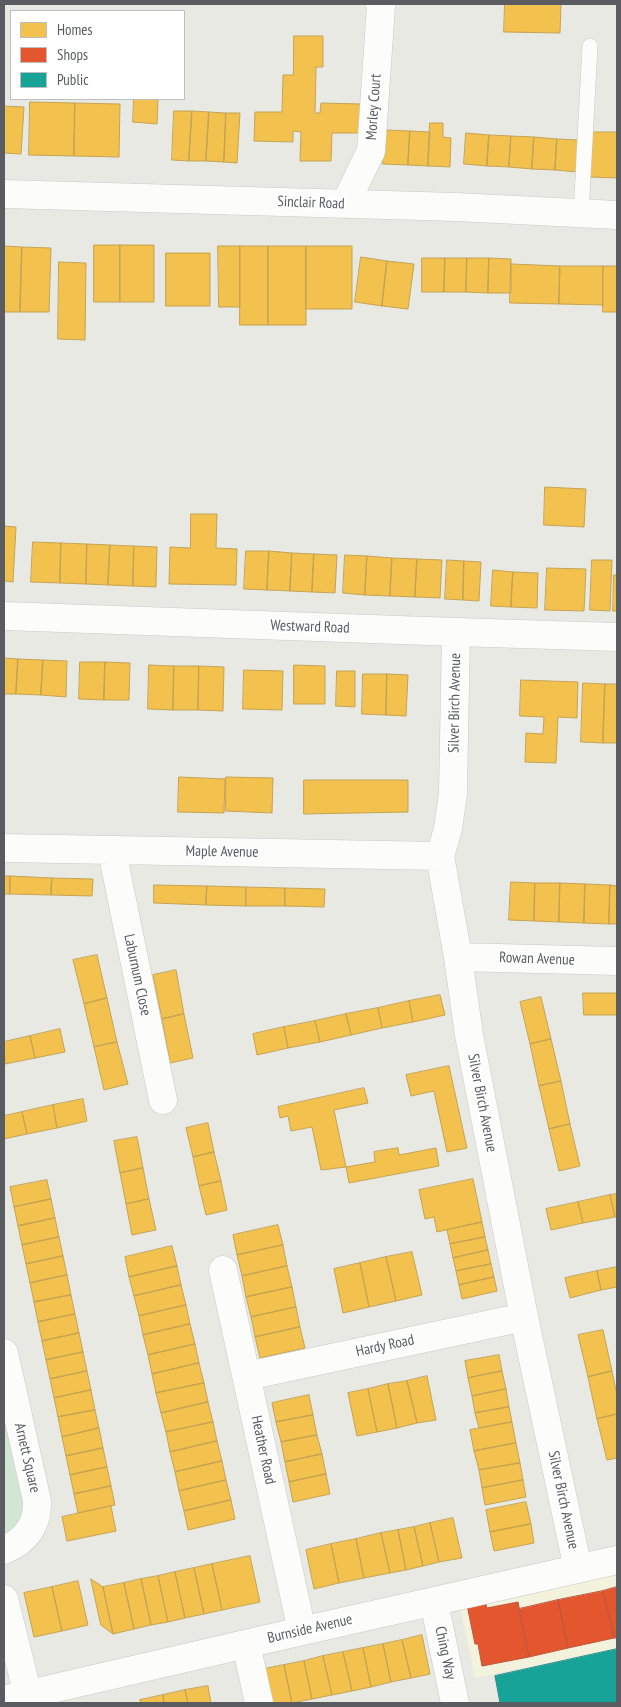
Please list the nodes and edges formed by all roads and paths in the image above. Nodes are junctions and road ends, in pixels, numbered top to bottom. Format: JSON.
{"nodes":[{"id":1,"x":380,"y":4,"type":"edge"},
{"id":2,"x":590,"y":46,"type":"dead end"},
{"id":3,"x":4,"y":194,"type":"edge"},
{"id":4,"x":345,"y":204,"type":"junction"},
{"id":5,"x":581,"y":214,"type":"junction"},
{"id":6,"x":617,"y":215,"type":"edge"},
{"id":7,"x":4,"y":616,"type":"edge"},
{"id":8,"x":456,"y":632,"type":"junction"},
{"id":9,"x":617,"y":636,"type":"edge"},
{"id":10,"x":4,"y":848,"type":"edge"},
{"id":11,"x":115,"y":850,"type":"junction"},
{"id":12,"x":440,"y":856,"type":"junction"},
{"id":13,"x":458,"y":957,"type":"junction"},
{"id":14,"x":617,"y":961,"type":"edge"},
{"id":15,"x":163,"y":1100,"type":"dead end"},
{"id":16,"x":223,"y":1270,"type":"dead end"},
{"id":17,"x":524,"y":1317,"type":"junction"},
{"id":18,"x":4,"y":1353,"type":"edge"},
{"id":19,"x":247,"y":1376,"type":"junction"},
{"id":20,"x":4,"y":1550,"type":"edge"},
{"id":21,"x":617,"y":1560,"type":"edge"},
{"id":22,"x":578,"y":1569,"type":"junction"},
{"id":23,"x":4,"y":1598,"type":"edge"},
{"id":24,"x":434,"y":1602,"type":"junction"},
{"id":25,"x":302,"y":1631,"type":"junction"},
{"id":26,"x":246,"y":1644,"type":"junction"},
{"id":27,"x":20,"y":1700,"type":"edge"},
{"id":28,"x":259,"y":1703,"type":"edge"},
{"id":29,"x":456,"y":1703,"type":"edge"}],
"edges":[{"from":1,"to":4,"type":"street","name":"Morley Court"},
{"from":2,"to":5,"type":"lane"},
{"from":3,"to":4,"type":"street","name":"Sinclair Road"},
{"from":4,"to":5,"type":"street","name":"Sinclair Road"},
{"from":5,"to":6,"type":"street","name":"Sinclair Road"},
{"from":7,"to":8,"type":"street","name":"Westward Road"},
{"from":8,"to":9,"type":"street","name":"Westward Road"},
{"from":8,"to":12,"type":"street","name":"Silver Birch Avenue"},
{"from":10,"to":11,"type":"street","name":"Maple Avenue"},
{"from":11,"to":12,"type":"street","name":"Maple Avenue"},
{"from":11,"to":15,"type":"street","name":"Laburnum Close"},
{"from":12,"to":13,"type":"street","name":"Silver Birch Avenue"},
{"from":13,"to":14,"type":"street","name":"Rowan Avenue"},
{"from":13,"to":17,"type":"street","name":"Silver Birch Avenue"},
{"from":16,"to":19,"type":"street","name":"Heather Road"},
{"from":17,"to":19,"type":"street","name":"Hardy Road"},
{"from":17,"to":22,"type":"street","name":"Silver Birch Avenue"},
{"from":18,"to":20,"type":"street","name":"Arnett Square"},
{"from":19,"to":25,"type":"street","name":"Heather Road"},
{"from":21,"to":22,"type":"street","name":"Burnside Avenue"},
{"from":22,"to":24,"type":"street","name":"Burnside Avenue"},
{"from":23,"to":27,"type":"street"},
{"from":24,"to":25,"type":"street","name":"Burnside Avenue"},
{"from":24,"to":29,"type":"street","name":"Ching Way"},
{"from":25,"to":26,"type":"street","name":"Burnside Avenue"},
{"from":26,"to":27,"type":"street","name":"Burnside Avenue"},
{"from":26,"to":28,"type":"street"}]}
